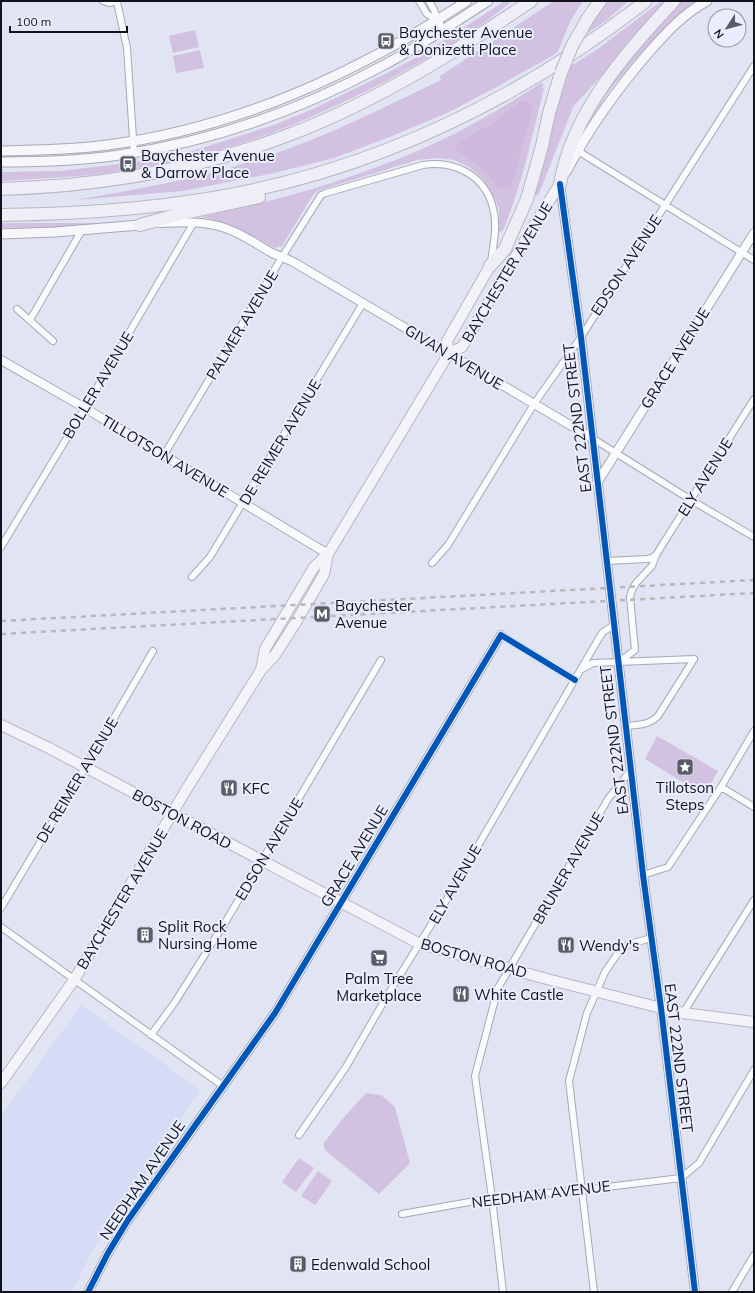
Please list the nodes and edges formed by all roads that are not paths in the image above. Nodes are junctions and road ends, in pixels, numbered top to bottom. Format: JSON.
{"nodes":[{"id":1,"x":103,"y":1,"type":"edge"},
{"id":2,"x":117,"y":1,"type":"edge"},
{"id":3,"x":419,"y":1,"type":"edge"},
{"id":4,"x":429,"y":1,"type":"edge"},
{"id":5,"x":466,"y":1,"type":"edge"},
{"id":6,"x":488,"y":1,"type":"edge"},
{"id":7,"x":531,"y":1,"type":"edge"},
{"id":8,"x":600,"y":1,"type":"edge"},
{"id":9,"x":646,"y":1,"type":"edge"},
{"id":10,"x":674,"y":1,"type":"edge"},
{"id":11,"x":707,"y":1,"type":"edge"},
{"id":12,"x":438,"y":20,"type":"junction"},
{"id":13,"x":443,"y":30,"type":"junction"},
{"id":14,"x":754,"y":66,"type":"edge"},
{"id":15,"x":133,"y":140,"type":"junction"},
{"id":16,"x":4,"y":149,"type":"edge"},
{"id":17,"x":578,"y":151,"type":"junction"},
{"id":18,"x":134,"y":153,"type":"junction"},
{"id":19,"x":1,"y":162,"type":"edge"},
{"id":20,"x":336,"y":168,"type":"junction"},
{"id":21,"x":560,"y":184,"type":"junction"},
{"id":22,"x":1,"y":189,"type":"edge"},
{"id":23,"x":665,"y":205,"type":"junction"},
{"id":24,"x":1,"y":215,"type":"edge"},
{"id":25,"x":194,"y":222,"type":"junction"},
{"id":26,"x":140,"y":225,"type":"junction"},
{"id":27,"x":82,"y":230,"type":"junction"},
{"id":28,"x":1,"y":234,"type":"edge"},
{"id":29,"x":754,"y":234,"type":"edge"},
{"id":30,"x":742,"y":253,"type":"junction"},
{"id":31,"x":282,"y":257,"type":"junction"},
{"id":32,"x":754,"y":260,"type":"edge"},
{"id":33,"x":490,"y":266,"type":"junction"},
{"id":34,"x":363,"y":303,"type":"junction"},
{"id":35,"x":16,"y":309,"type":"dead end"},
{"id":36,"x":30,"y":320,"type":"junction"},
{"id":37,"x":581,"y":336,"type":"junction"},
{"id":38,"x":53,"y":341,"type":"dead end"},
{"id":39,"x":449,"y":353,"type":"junction"},
{"id":40,"x":2,"y":362,"type":"edge"},
{"id":41,"x":754,"y":399,"type":"edge"},
{"id":42,"x":534,"y":404,"type":"junction"},
{"id":43,"x":85,"y":408,"type":"junction"},
{"id":44,"x":592,"y":438,"type":"junction"},
{"id":45,"x":616,"y":452,"type":"junction"},
{"id":46,"x":164,"y":455,"type":"junction"},
{"id":47,"x":598,"y":484,"type":"junction"},
{"id":48,"x":691,"y":500,"type":"junction"},
{"id":49,"x":243,"y":502,"type":"junction"},
{"id":50,"x":754,"y":537,"type":"edge"},
{"id":51,"x":1,"y":547,"type":"edge"},
{"id":52,"x":328,"y":554,"type":"junction"},
{"id":53,"x":656,"y":555,"type":"junction"},
{"id":54,"x":607,"y":561,"type":"junction"},
{"id":55,"x":432,"y":563,"type":"dead end"},
{"id":56,"x":192,"y":577,"type":"dead end"},
{"id":57,"x":614,"y":625,"type":"junction"},
{"id":58,"x":501,"y":634,"type":"joint"},
{"id":59,"x":153,"y":651,"type":"dead end"},
{"id":60,"x":381,"y":660,"type":"dead end"},
{"id":61,"x":618,"y":662,"type":"junction"},
{"id":62,"x":581,"y":670,"type":"junction"},
{"id":63,"x":575,"y":680,"type":"junction"},
{"id":64,"x":1,"y":725,"type":"edge"},
{"id":65,"x":626,"y":726,"type":"junction"},
{"id":66,"x":754,"y":731,"type":"edge"},
{"id":67,"x":85,"y":768,"type":"junction"},
{"id":68,"x":631,"y":770,"type":"junction"},
{"id":69,"x":721,"y":787,"type":"junction"},
{"id":70,"x":754,"y":807,"type":"edge"},
{"id":71,"x":173,"y":813,"type":"junction"},
{"id":72,"x":262,"y":861,"type":"junction"},
{"id":73,"x":643,"y":875,"type":"junction"},
{"id":74,"x":754,"y":900,"type":"edge"},
{"id":75,"x":341,"y":902,"type":"junction"},
{"id":76,"x":1,"y":908,"type":"edge"},
{"id":77,"x":1,"y":927,"type":"edge"},
{"id":78,"x":651,"y":938,"type":"junction"},
{"id":79,"x":420,"y":944,"type":"junction"},
{"id":80,"x":510,"y":969,"type":"junction"},
{"id":81,"x":74,"y":980,"type":"junction"},
{"id":82,"x":597,"y":991,"type":"junction"},
{"id":83,"x":661,"y":1008,"type":"junction"},
{"id":84,"x":683,"y":1013,"type":"junction"},
{"id":85,"x":754,"y":1022,"type":"edge"},
{"id":86,"x":151,"y":1035,"type":"junction"},
{"id":87,"x":754,"y":1070,"type":"edge"},
{"id":88,"x":1,"y":1083,"type":"edge"},
{"id":89,"x":223,"y":1086,"type":"junction"},
{"id":90,"x":299,"y":1135,"type":"dead end"},
{"id":91,"x":681,"y":1178,"type":"junction"},
{"id":92,"x":582,"y":1190,"type":"junction"},
{"id":93,"x":492,"y":1198,"type":"junction"},
{"id":94,"x":402,"y":1214,"type":"dead end"},
{"id":95,"x":754,"y":1255,"type":"edge"},
{"id":96,"x":88,"y":1292,"type":"edge"},
{"id":97,"x":503,"y":1292,"type":"edge"},
{"id":98,"x":594,"y":1292,"type":"edge"},
{"id":99,"x":695,"y":1292,"type":"edge"},
{"id":100,"x":732,"y":1292,"type":"edge"}],
"edges":[{"from":1,"to":2,"type":"street"},
{"from":2,"to":15,"type":"street"},
{"from":3,"to":12,"type":"street"},
{"from":4,"to":12,"type":"street"},
{"from":5,"to":12,"type":"main road"},
{"from":6,"to":13,"type":"main road"},
{"from":7,"to":22,"type":"highway"},
{"from":8,"to":33,"type":"highway","bridge":true},
{"from":9,"to":20,"type":"highway"},
{"from":10,"to":21,"type":"highway"},
{"from":11,"to":17,"type":"main road","name":"BAYCHESTER AVENUE"},
{"from":12,"to":13,"type":"street"},
{"from":12,"to":15,"type":"main road"},
{"from":13,"to":18,"type":"main road"},
{"from":14,"to":23,"type":"street","name":"EDSON AVENUE"},
{"from":15,"to":16,"type":"main road"},
{"from":15,"to":18,"type":"street"},
{"from":17,"to":21,"type":"main road","name":"BAYCHESTER AVENUE"},
{"from":17,"to":23,"type":"street"},
{"from":18,"to":19,"type":"main road"},
{"from":20,"to":24,"type":"highway"},
{"from":20,"to":26,"type":"highway"},
{"from":21,"to":37,"type":"street","name":"EAST 222ND STREET"},
{"from":21,"to":39,"type":"main road","name":"BAYCHESTER AVENUE"},
{"from":23,"to":30,"type":"street"},
{"from":23,"to":37,"type":"street","name":"EDSON AVENUE"},
{"from":25,"to":26,"type":"street","name":"GIVAN AVENUE"},
{"from":25,"to":31,"type":"street","name":"GIVAN AVENUE"},
{"from":25,"to":43,"type":"street","name":"BOLLER AVENUE"},
{"from":26,"to":27,"type":"main road"},
{"from":27,"to":28,"type":"main road"},
{"from":27,"to":36,"type":"street"},
{"from":29,"to":30,"type":"street","name":"GRACE AVENUE"},
{"from":30,"to":32,"type":"street"},
{"from":30,"to":45,"type":"street","name":"GRACE AVENUE"},
{"from":31,"to":33,"type":"street","name":"PALMER AVENUE"},
{"from":31,"to":34,"type":"street","name":"GIVAN AVENUE"},
{"from":31,"to":46,"type":"street","name":"PALMER AVENUE"},
{"from":33,"to":39,"type":"main road","name":"BAYCHESTER AVENUE"},
{"from":34,"to":39,"type":"street","name":"GIVAN AVENUE"},
{"from":34,"to":49,"type":"street","name":"DE REIMER AVENUE"},
{"from":35,"to":36,"type":"street"},
{"from":36,"to":38,"type":"street"},
{"from":37,"to":42,"type":"street","name":"EDSON AVENUE"},
{"from":37,"to":44,"type":"street","name":"EAST 222ND STREET"},
{"from":39,"to":42,"type":"street","name":"GIVAN AVENUE"},
{"from":39,"to":52,"type":"main road","name":"BAYCHESTER AVENUE"},
{"from":40,"to":43,"type":"street","name":"TILLOTSON AVENUE"},
{"from":41,"to":48,"type":"street","name":"ELY AVENUE"},
{"from":42,"to":44,"type":"street","name":"GIVAN AVENUE"},
{"from":42,"to":55,"type":"street","name":"EDSON AVENUE"},
{"from":43,"to":46,"type":"street","name":"TILLOTSON AVENUE"},
{"from":43,"to":51,"type":"street","name":"BOLLER AVENUE"},
{"from":44,"to":45,"type":"street","name":"GIVAN AVENUE"},
{"from":44,"to":47,"type":"street","name":"EAST 222ND STREET"},
{"from":45,"to":47,"type":"street","name":"GRACE AVENUE"},
{"from":45,"to":48,"type":"street","name":"GIVAN AVENUE"},
{"from":46,"to":49,"type":"street","name":"TILLOTSON AVENUE"},
{"from":47,"to":54,"type":"street","name":"EAST 222ND STREET"},
{"from":48,"to":50,"type":"street","name":"GIVAN AVENUE"},
{"from":48,"to":53,"type":"street","name":"ELY AVENUE"},
{"from":49,"to":52,"type":"street","name":"TILLOTSON AVENUE"},
{"from":49,"to":56,"type":"street","name":"DE REIMER AVENUE"},
{"from":52,"to":71,"type":"main road","name":"BAYCHESTER AVENUE"},
{"from":53,"to":54,"type":"street"},
{"from":53,"to":61,"type":"street","name":"ELY AVENUE"},
{"from":54,"to":57,"type":"street","name":"EAST 222ND STREET"},
{"from":57,"to":61,"type":"street","name":"EAST 222ND STREET"},
{"from":57,"to":62,"type":"street","name":"ELY AVENUE"},
{"from":58,"to":63,"type":"street"},
{"from":58,"to":75,"type":"street","name":"GRACE AVENUE"},
{"from":59,"to":67,"type":"street","name":"DE REIMER AVENUE"},
{"from":60,"to":72,"type":"street","name":"EDSON AVENUE"},
{"from":61,"to":62,"type":"street"},
{"from":61,"to":65,"type":"street","name":"EAST 222ND STREET"},
{"from":61,"to":65,"type":"street"},
{"from":62,"to":63,"type":"street","name":"ELY AVENUE"},
{"from":63,"to":79,"type":"street","name":"ELY AVENUE"},
{"from":64,"to":67,"type":"main road","name":"BOSTON ROAD"},
{"from":65,"to":68,"type":"street","name":"EAST 222ND STREET"},
{"from":66,"to":69,"type":"street"},
{"from":67,"to":71,"type":"main road","name":"BOSTON ROAD"},
{"from":67,"to":76,"type":"street","name":"DE REIMER AVENUE"},
{"from":68,"to":73,"type":"street","name":"EAST 222ND STREET"},
{"from":68,"to":80,"type":"street","name":"BRUNER AVENUE"},
{"from":69,"to":70,"type":"street"},
{"from":69,"to":73,"type":"street"},
{"from":71,"to":72,"type":"main road","name":"BOSTON ROAD"},
{"from":71,"to":81,"type":"main road","name":"BAYCHESTER AVENUE"},
{"from":72,"to":75,"type":"main road","name":"BOSTON ROAD"},
{"from":72,"to":86,"type":"street","name":"EDSON AVENUE"},
{"from":73,"to":78,"type":"street","name":"EAST 222ND STREET"},
{"from":74,"to":84,"type":"street"},
{"from":75,"to":79,"type":"main road","name":"BOSTON ROAD"},
{"from":75,"to":89,"type":"street","name":"GRACE AVENUE"},
{"from":77,"to":81,"type":"street"},
{"from":78,"to":82,"type":"street"},
{"from":78,"to":83,"type":"street","name":"EAST 222ND STREET"},
{"from":79,"to":80,"type":"main road","name":"BOSTON ROAD"},
{"from":79,"to":90,"type":"street","name":"ELY AVENUE"},
{"from":80,"to":82,"type":"main road","name":"BOSTON ROAD"},
{"from":80,"to":93,"type":"street","name":"BRUNER AVENUE"},
{"from":81,"to":86,"type":"street"},
{"from":81,"to":88,"type":"main road","name":"BAYCHESTER AVENUE"},
{"from":82,"to":83,"type":"main road","name":"BOSTON ROAD"},
{"from":82,"to":92,"type":"street"},
{"from":83,"to":84,"type":"main road","name":"BOSTON ROAD"},
{"from":83,"to":91,"type":"street","name":"EAST 222ND STREET"},
{"from":84,"to":85,"type":"main road","name":"BOSTON ROAD"},
{"from":86,"to":89,"type":"street"},
{"from":87,"to":91,"type":"street"},
{"from":89,"to":96,"type":"street","name":"NEEDHAM AVENUE"},
{"from":91,"to":92,"type":"street","name":"NEEDHAM AVENUE"},
{"from":91,"to":99,"type":"street","name":"EAST 222ND STREET"},
{"from":92,"to":93,"type":"street","name":"NEEDHAM AVENUE"},
{"from":92,"to":98,"type":"street"},
{"from":93,"to":94,"type":"street","name":"NEEDHAM AVENUE"},
{"from":93,"to":97,"type":"street","name":"BRUNER AVENUE"},
{"from":95,"to":100,"type":"street"}]}
